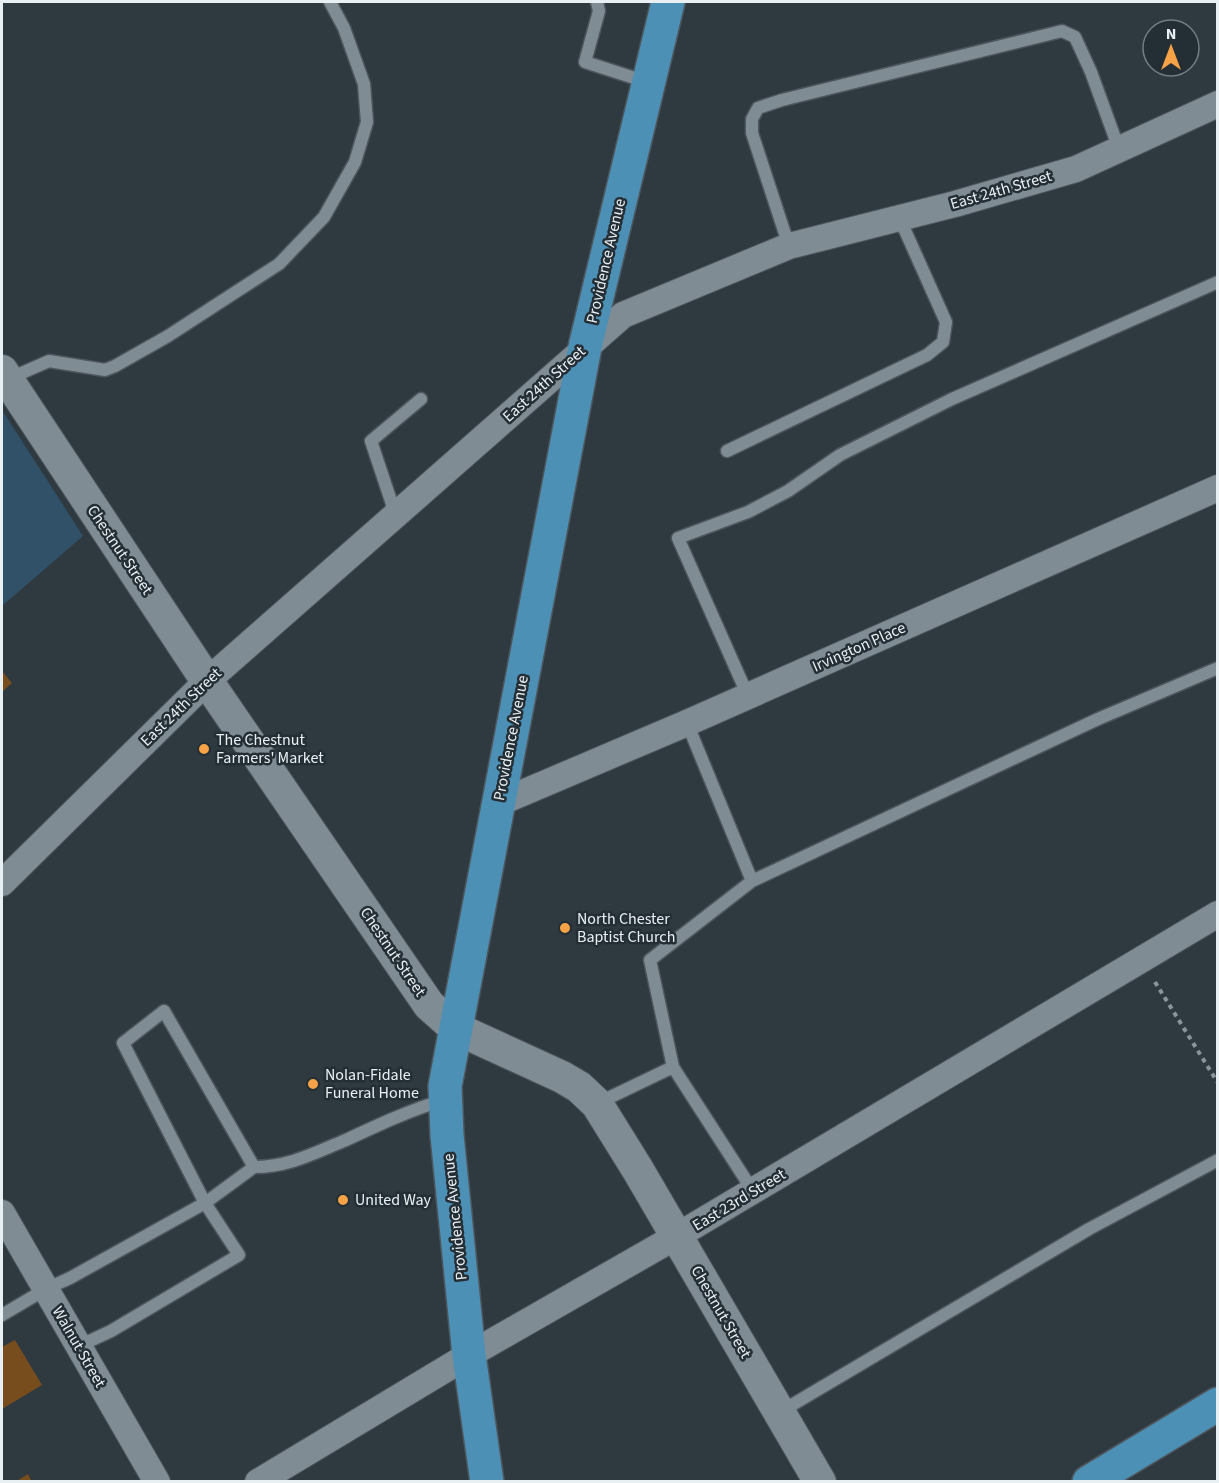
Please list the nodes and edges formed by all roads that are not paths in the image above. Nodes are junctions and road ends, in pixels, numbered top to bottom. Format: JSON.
{"nodes":[{"id":1,"x":330,"y":2,"type":"edge"},
{"id":2,"x":597,"y":2,"type":"edge"},
{"id":3,"x":668,"y":2,"type":"edge"},
{"id":4,"x":648,"y":82,"type":"junction"},
{"id":5,"x":1218,"y":104,"type":"edge"},
{"id":6,"x":1119,"y":149,"type":"junction"},
{"id":7,"x":899,"y":217,"type":"junction"},
{"id":8,"x":789,"y":246,"type":"junction"},
{"id":9,"x":1218,"y":282,"type":"edge"},
{"id":10,"x":585,"y":347,"type":"junction"},
{"id":11,"x":4,"y":376,"type":"edge"},
{"id":12,"x":421,"y":399,"type":"dead end"},
{"id":13,"x":727,"y":451,"type":"dead end"},
{"id":14,"x":1218,"y":488,"type":"edge"},
{"id":15,"x":396,"y":516,"type":"junction"},
{"id":16,"x":1218,"y":668,"type":"edge"},
{"id":17,"x":207,"y":681,"type":"junction"},
{"id":18,"x":748,"y":696,"type":"junction"},
{"id":19,"x":687,"y":723,"type":"junction"},
{"id":20,"x":499,"y":803,"type":"junction"},
{"id":21,"x":752,"y":881,"type":"junction"},
{"id":22,"x":2,"y":883,"type":"edge"},
{"id":23,"x":1218,"y":914,"type":"edge"},
{"id":24,"x":455,"y":1028,"type":"junction"},
{"id":25,"x":673,"y":1067,"type":"junction"},
{"id":26,"x":445,"y":1099,"type":"junction"},
{"id":27,"x":597,"y":1104,"type":"junction"},
{"id":28,"x":1218,"y":1160,"type":"edge"},
{"id":29,"x":254,"y":1167,"type":"junction"},
{"id":30,"x":753,"y":1191,"type":"junction"},
{"id":31,"x":205,"y":1203,"type":"junction"},
{"id":32,"x":2,"y":1213,"type":"edge"},
{"id":33,"x":677,"y":1236,"type":"junction"},
{"id":34,"x":45,"y":1289,"type":"junction"},
{"id":35,"x":2,"y":1315,"type":"edge"},
{"id":36,"x":79,"y":1346,"type":"junction"},
{"id":37,"x":469,"y":1355,"type":"junction"},
{"id":38,"x":1218,"y":1404,"type":"edge"},
{"id":39,"x":779,"y":1413,"type":"junction"},
{"id":40,"x":157,"y":1482,"type":"edge"},
{"id":41,"x":258,"y":1482,"type":"edge"},
{"id":42,"x":487,"y":1482,"type":"edge"},
{"id":43,"x":820,"y":1482,"type":"edge"},
{"id":44,"x":1089,"y":1482,"type":"edge"}],
"edges":[{"from":1,"to":11,"type":"lane"},
{"from":2,"to":4,"type":"lane"},
{"from":3,"to":4,"type":"main road","name":"Providence Avenue"},
{"from":4,"to":10,"type":"main road","name":"Providence Avenue"},
{"from":5,"to":6,"type":"street","name":"East 24th Street"},
{"from":6,"to":7,"type":"street","name":"East 24th Street"},
{"from":6,"to":8,"type":"lane"},
{"from":7,"to":8,"type":"street","name":"East 24th Street"},
{"from":7,"to":13,"type":"lane"},
{"from":8,"to":10,"type":"street","name":"East 24th Street"},
{"from":9,"to":18,"type":"lane"},
{"from":10,"to":15,"type":"street","name":"East 24th Street"},
{"from":10,"to":20,"type":"main road","name":"Providence Avenue"},
{"from":11,"to":17,"type":"street","name":"Chestnut Street"},
{"from":12,"to":15,"type":"lane"},
{"from":14,"to":18,"type":"street","name":"Irvington Place"},
{"from":15,"to":17,"type":"street","name":"East 24th Street"},
{"from":16,"to":21,"type":"lane"},
{"from":17,"to":22,"type":"street","name":"East 24th Street"},
{"from":17,"to":24,"type":"street","name":"Chestnut Street"},
{"from":18,"to":19,"type":"street","name":"Irvington Place"},
{"from":19,"to":20,"type":"street","name":"Irvington Place"},
{"from":19,"to":21,"type":"lane"},
{"from":20,"to":24,"type":"main road","name":"Providence Avenue"},
{"from":21,"to":25,"type":"lane"},
{"from":23,"to":30,"type":"street","name":"East 23rd Street"},
{"from":24,"to":26,"type":"main road","name":"Providence Avenue"},
{"from":24,"to":27,"type":"street","name":"Chestnut Street"},
{"from":25,"to":27,"type":"lane"},
{"from":25,"to":30,"type":"lane"},
{"from":26,"to":29,"type":"lane"},
{"from":26,"to":37,"type":"main road","name":"Providence Avenue"},
{"from":27,"to":33,"type":"street","name":"Chestnut Street"},
{"from":28,"to":39,"type":"lane"},
{"from":29,"to":31,"type":"lane"},
{"from":29,"to":31,"type":"lane"},
{"from":30,"to":33,"type":"street","name":"East 23rd Street"},
{"from":31,"to":34,"type":"lane"},
{"from":31,"to":36,"type":"lane"},
{"from":32,"to":34,"type":"street","name":"Walnut Street"},
{"from":33,"to":37,"type":"street","name":"East 23rd Street"},
{"from":33,"to":39,"type":"street","name":"Chestnut Street"},
{"from":34,"to":35,"type":"lane"},
{"from":34,"to":36,"type":"street","name":"Walnut Street"},
{"from":36,"to":40,"type":"street","name":"Walnut Street"},
{"from":37,"to":41,"type":"street","name":"East 23rd Street"},
{"from":37,"to":42,"type":"main road","name":"Providence Avenue"},
{"from":38,"to":44,"type":"main road"},
{"from":39,"to":43,"type":"street","name":"Chestnut Street"}]}
